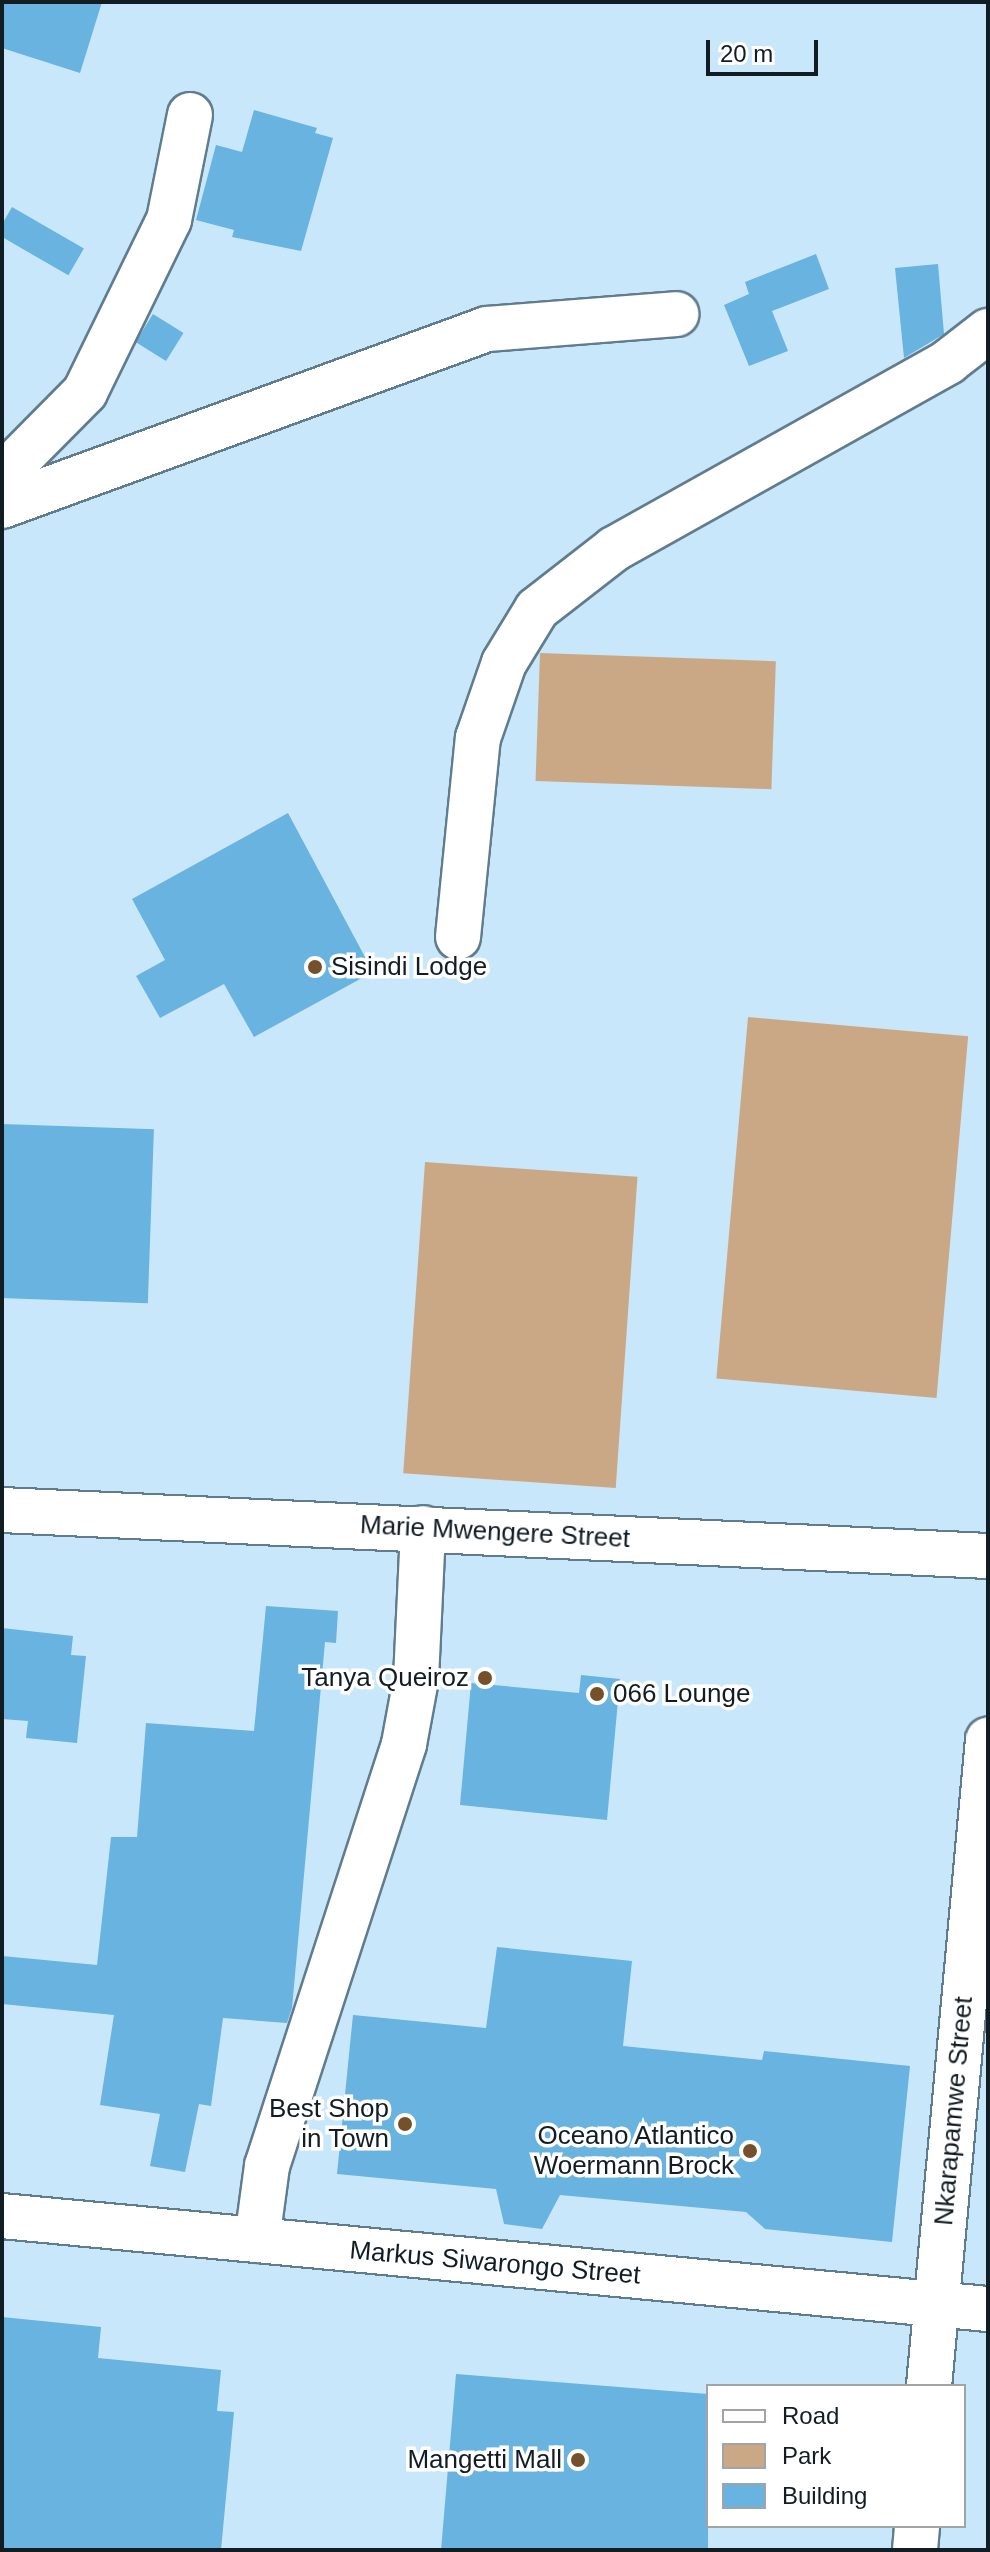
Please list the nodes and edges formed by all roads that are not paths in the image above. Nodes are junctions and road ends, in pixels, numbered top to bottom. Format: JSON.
{"nodes":[{"id":1,"x":190,"y":115,"type":"dead end"},
{"id":2,"x":676,"y":314,"type":"dead end"},
{"id":3,"x":988,"y":331,"type":"edge"},
{"id":4,"x":2,"y":476,"type":"edge"},
{"id":5,"x":2,"y":506,"type":"edge"},
{"id":6,"x":458,"y":937,"type":"dead end"},
{"id":7,"x":2,"y":1510,"type":"edge"},
{"id":8,"x":423,"y":1528,"type":"junction"},
{"id":9,"x":988,"y":1556,"type":"edge"},
{"id":10,"x":988,"y":1740,"type":"edge"},
{"id":11,"x":2,"y":2216,"type":"edge"},
{"id":12,"x":257,"y":2240,"type":"junction"},
{"id":13,"x":936,"y":2305,"type":"junction"},
{"id":14,"x":988,"y":2309,"type":"edge"},
{"id":15,"x":929,"y":2384,"type":"edge"},
{"id":16,"x":917,"y":2528,"type":"edge"},
{"id":17,"x":915,"y":2550,"type":"edge"}],
"edges":[{"from":1,"to":4,"type":"street"},
{"from":2,"to":5,"type":"street"},
{"from":3,"to":6,"type":"street"},
{"from":7,"to":8,"type":"street","name":"Marie Mwengere Street"},
{"from":8,"to":9,"type":"street","name":"Marie Mwengere Street"},
{"from":8,"to":12,"type":"street"},
{"from":10,"to":13,"type":"street","name":"Nkarapamwe Street"},
{"from":11,"to":12,"type":"street","name":"Markus Siwarongo Street"},
{"from":12,"to":13,"type":"street","name":"Markus Siwarongo Street"},
{"from":13,"to":14,"type":"street","name":"Markus Siwarongo Street"},
{"from":13,"to":15,"type":"street","name":"Nkarapamwe Street"},
{"from":16,"to":17,"type":"street"}]}
